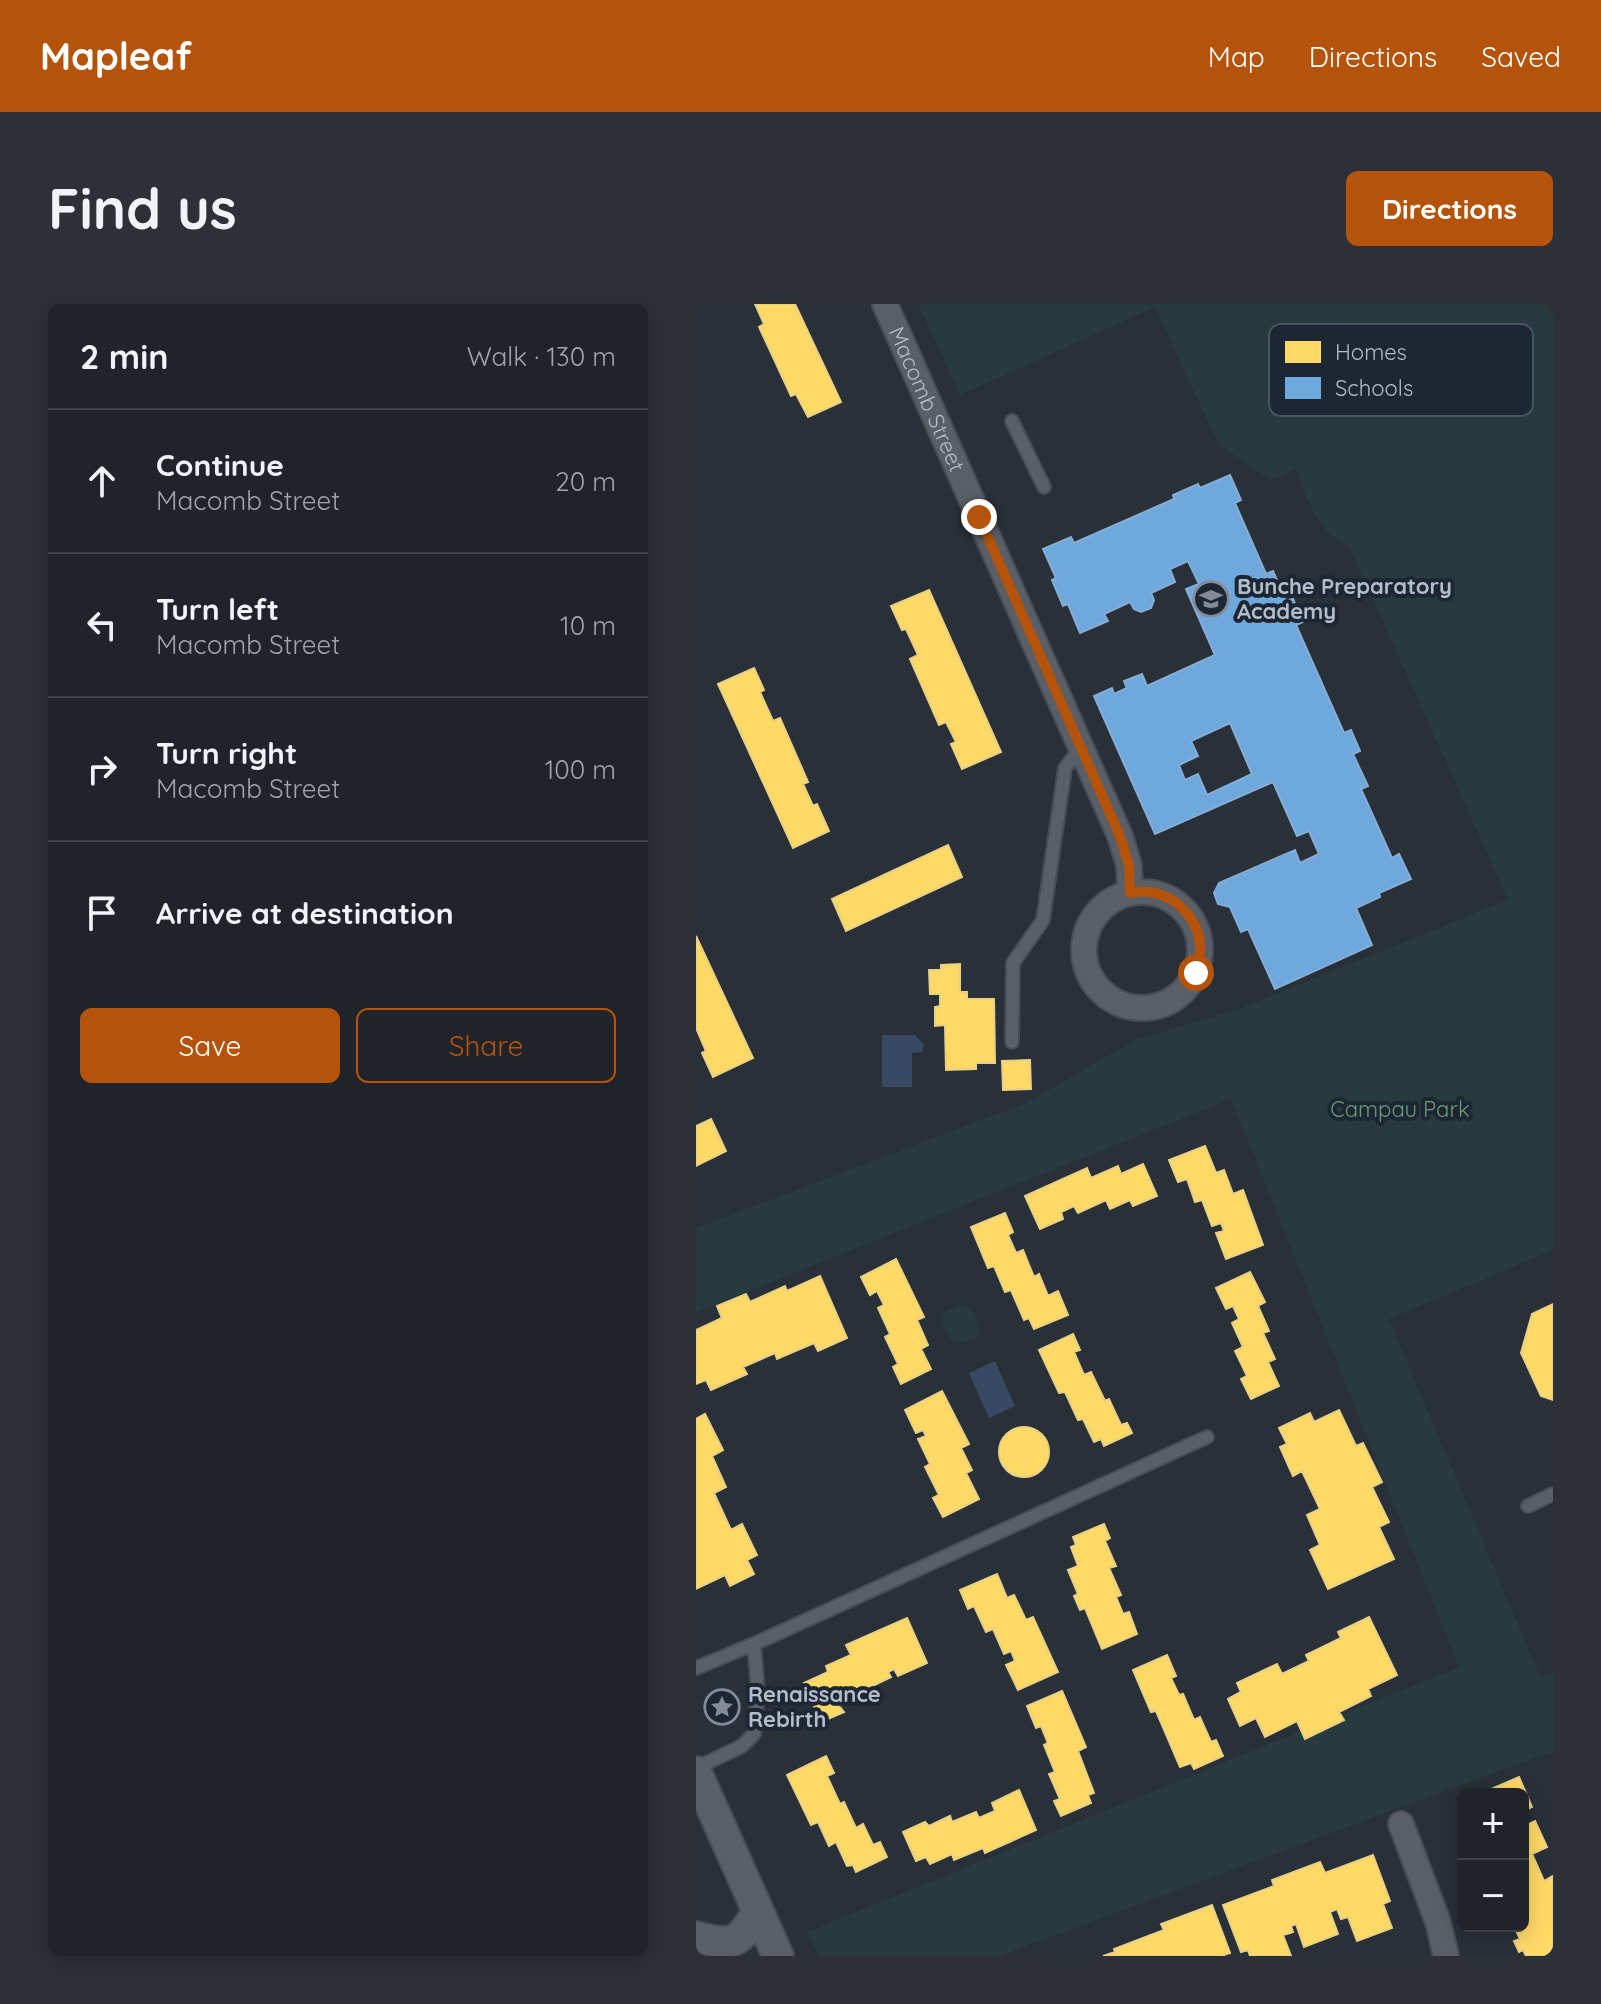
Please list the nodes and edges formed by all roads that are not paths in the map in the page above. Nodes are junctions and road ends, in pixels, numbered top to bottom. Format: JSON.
{"nodes":[{"id":1,"x":885,"y":304,"type":"edge"},
{"id":2,"x":1012,"y":421,"type":"dead end"},
{"id":3,"x":1044,"y":487,"type":"dead end"},
{"id":4,"x":1081,"y":748,"type":"junction"},
{"id":5,"x":1130,"y":893,"type":"junction"},
{"id":6,"x":1012,"y":1042,"type":"dead end"},
{"id":7,"x":1207,"y":1437,"type":"dead end"},
{"id":8,"x":1553,"y":1494,"type":"edge"},
{"id":9,"x":1528,"y":1506,"type":"dead end"},
{"id":10,"x":754,"y":1644,"type":"junction"},
{"id":11,"x":696,"y":1668,"type":"edge"},
{"id":12,"x":696,"y":1770,"type":"edge"},
{"id":13,"x":1401,"y":1824,"type":"dead end"},
{"id":14,"x":758,"y":1911,"type":"junction"},
{"id":15,"x":696,"y":1937,"type":"edge"},
{"id":16,"x":696,"y":1945,"type":"edge"},
{"id":17,"x":701,"y":1956,"type":"edge"},
{"id":18,"x":778,"y":1956,"type":"edge"},
{"id":19,"x":1446,"y":1956,"type":"edge"}],
"edges":[{"from":1,"to":4,"type":"street","name":"Macomb Street"},
{"from":2,"to":3,"type":"lane"},
{"from":4,"to":5,"type":"street","name":"Macomb Street"},
{"from":4,"to":6,"type":"lane"},
{"from":5,"to":5,"type":"street"},
{"from":7,"to":10,"type":"lane"},
{"from":8,"to":9,"type":"lane"},
{"from":10,"to":11,"type":"lane"},
{"from":10,"to":12,"type":"lane"},
{"from":12,"to":14,"type":"street"},
{"from":13,"to":19,"type":"street"},
{"from":14,"to":15,"type":"street"},
{"from":14,"to":18,"type":"street"},
{"from":16,"to":17,"type":"street"}]}
